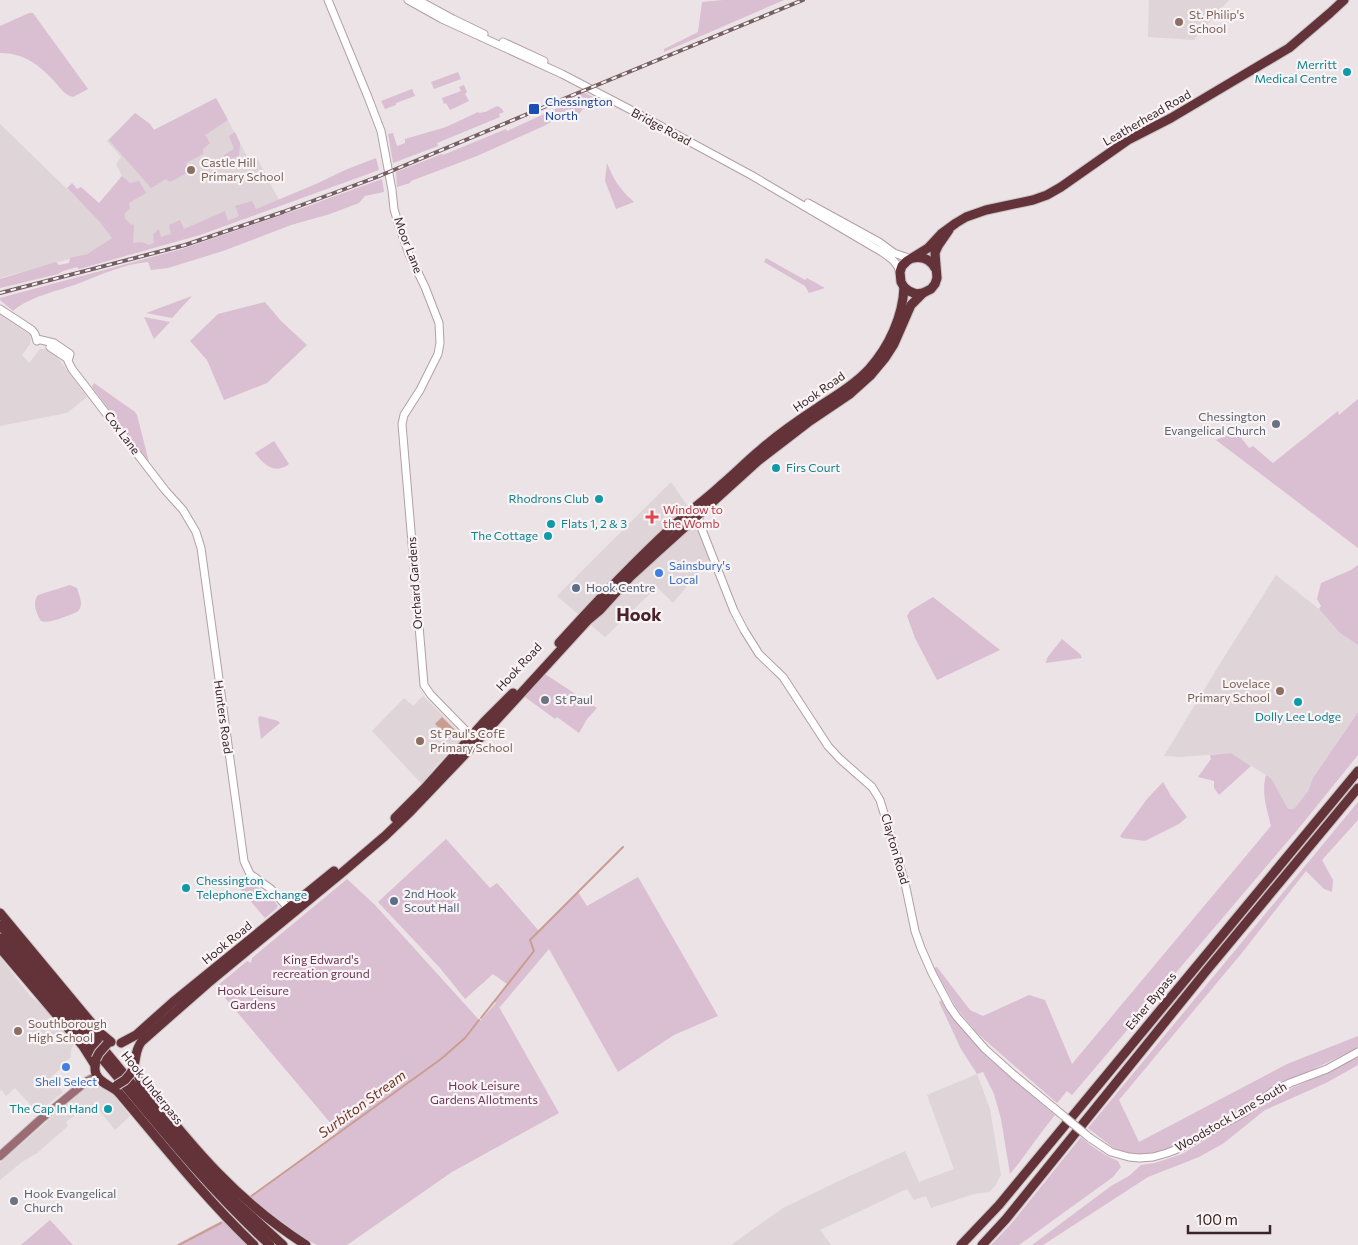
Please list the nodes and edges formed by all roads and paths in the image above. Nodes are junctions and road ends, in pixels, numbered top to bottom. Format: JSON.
{"nodes":[{"id":1,"x":328,"y":0,"type":"edge"},
{"id":2,"x":408,"y":0,"type":"edge"},
{"id":3,"x":418,"y":0,"type":"edge"},
{"id":4,"x":1344,"y":0,"type":"edge"},
{"id":5,"x":949,"y":230,"type":"junction"},
{"id":6,"x":912,"y":258,"type":"junction"},
{"id":7,"x":935,"y":268,"type":"junction"},
{"id":8,"x":900,"y":272,"type":"junction"},
{"id":9,"x":904,"y":286,"type":"junction"},
{"id":10,"x":923,"y":293,"type":"junction"},
{"id":11,"x":0,"y":309,"type":"edge"},
{"id":12,"x":408,"y":488,"type":"joint"},
{"id":13,"x":183,"y":510,"type":"joint"},
{"id":14,"x":697,"y":511,"type":"junction"},
{"id":15,"x":471,"y":736,"type":"junction"},
{"id":16,"x":1358,"y":771,"type":"edge"},
{"id":17,"x":1358,"y":788,"type":"edge"},
{"id":18,"x":289,"y":909,"type":"junction"},
{"id":19,"x":0,"y":913,"type":"edge"},
{"id":20,"x":0,"y":925,"type":"edge"},
{"id":21,"x":0,"y":938,"type":"edge"},
{"id":22,"x":4,"y":948,"type":"edge"},
{"id":23,"x":109,"y":1043,"type":"junction"},
{"id":24,"x":121,"y":1043,"type":"junction"},
{"id":25,"x":1358,"y":1052,"type":"edge"},
{"id":26,"x":96,"y":1062,"type":"junction"},
{"id":27,"x":134,"y":1066,"type":"junction"},
{"id":28,"x":97,"y":1076,"type":"junction"},
{"id":29,"x":113,"y":1085,"type":"junction"},
{"id":30,"x":0,"y":1156,"type":"edge"},
{"id":31,"x":1129,"y":1157,"type":"joint"},
{"id":32,"x":272,"y":1235,"type":"junction"},
{"id":33,"x":254,"y":1245,"type":"edge"},
{"id":34,"x":270,"y":1245,"type":"edge"},
{"id":35,"x":282,"y":1245,"type":"edge"},
{"id":36,"x":288,"y":1245,"type":"edge"},
{"id":37,"x":306,"y":1245,"type":"edge"},
{"id":38,"x":962,"y":1245,"type":"edge"},
{"id":39,"x":982,"y":1245,"type":"edge"}],
"edges":[{"from":1,"to":12,"type":"street","name":"Moor Lane"},
{"from":2,"to":8,"type":"street","name":"Bridge Road"},
{"from":3,"to":6,"type":"street","name":"Bridge Road"},
{"from":4,"to":5,"type":"highway","name":"Leatherhead Road"},
{"from":5,"to":6,"type":"highway","name":"Leatherhead Road"},
{"from":5,"to":7,"type":"highway"},
{"from":6,"to":7,"type":"highway"},
{"from":6,"to":8,"type":"highway"},
{"from":7,"to":10,"type":"highway"},
{"from":8,"to":9,"type":"highway"},
{"from":9,"to":10,"type":"highway"},
{"from":9,"to":14,"type":"highway","name":"Hook Road"},
{"from":10,"to":14,"type":"highway","name":"Hook Road"},
{"from":11,"to":13,"type":"street","name":"Cox Lane"},
{"from":12,"to":15,"type":"street","name":"Orchard Gardens"},
{"from":13,"to":18,"type":"street","name":"Hunters Road"},
{"from":14,"to":15,"type":"highway","name":"Hook Road"},
{"from":14,"to":27,"type":"highway","name":"Hook Road"},
{"from":14,"to":31,"type":"street","name":"Clayton Road","bridge":true},
{"from":15,"to":18,"type":"highway","name":"Hook Road"},
{"from":16,"to":38,"type":"highway","name":"Esher Bypass"},
{"from":17,"to":39,"type":"highway","name":"Esher Bypass"},
{"from":18,"to":24,"type":"highway","name":"Hook Road"},
{"from":19,"to":23,"type":"highway"},
{"from":20,"to":32,"type":"highway","name":"Hook Underpass"},
{"from":21,"to":22,"type":"highway"},
{"from":22,"to":26,"type":"highway"},
{"from":22,"to":34,"type":"highway","name":"Hook Underpass"},
{"from":23,"to":24,"type":"highway"},
{"from":23,"to":26,"type":"highway","bridge":true},
{"from":24,"to":27,"type":"highway"},
{"from":25,"to":31,"type":"street","name":"Woodstock Lane South"},
{"from":26,"to":28,"type":"highway"},
{"from":27,"to":29,"type":"highway","bridge":true},
{"from":27,"to":37,"type":"highway"},
{"from":28,"to":29,"type":"highway"},
{"from":28,"to":30,"type":"main road"},
{"from":29,"to":33,"type":"highway"},
{"from":32,"to":35,"type":"highway"},
{"from":32,"to":36,"type":"highway"}]}
